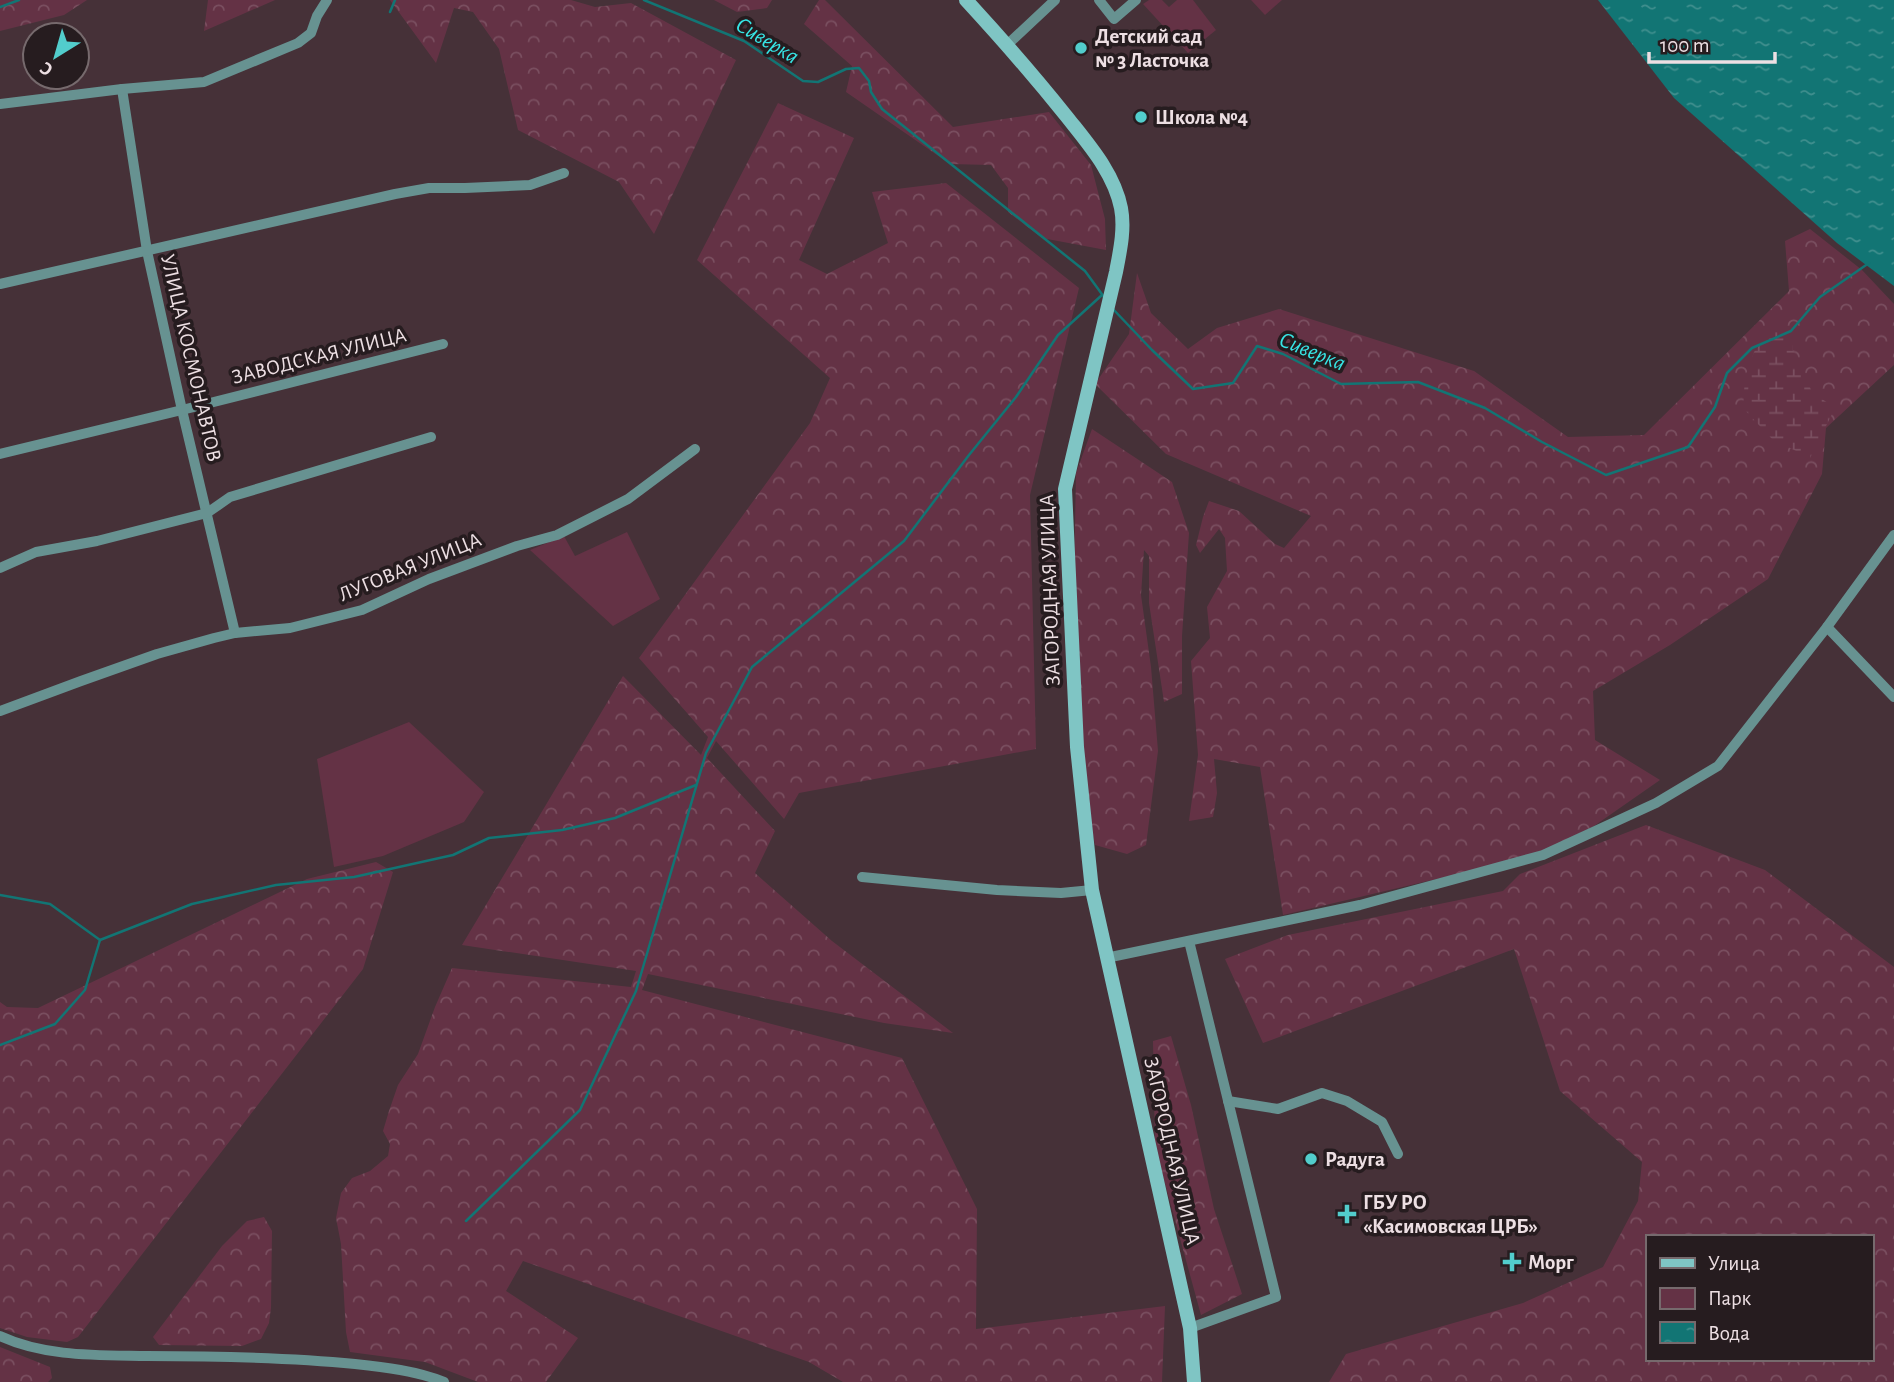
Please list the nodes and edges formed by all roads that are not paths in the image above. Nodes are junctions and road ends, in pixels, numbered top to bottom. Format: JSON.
{"nodes":[{"id":1,"x":327,"y":0,"type":"edge"},
{"id":2,"x":966,"y":0,"type":"edge"},
{"id":3,"x":1055,"y":0,"type":"edge"},
{"id":4,"x":1099,"y":0,"type":"edge"},
{"id":5,"x":1136,"y":0,"type":"edge"},
{"id":6,"x":1007,"y":45,"type":"junction"},
{"id":7,"x":122,"y":89,"type":"junction"},
{"id":8,"x":0,"y":104,"type":"edge"},
{"id":9,"x":564,"y":173,"type":"dead end"},
{"id":10,"x":147,"y":251,"type":"junction"},
{"id":11,"x":0,"y":284,"type":"edge"},
{"id":12,"x":443,"y":344,"type":"dead end"},
{"id":13,"x":182,"y":410,"type":"junction"},
{"id":14,"x":431,"y":437,"type":"dead end"},
{"id":15,"x":695,"y":449,"type":"dead end"},
{"id":16,"x":0,"y":454,"type":"edge"},
{"id":17,"x":207,"y":513,"type":"junction"},
{"id":18,"x":1894,"y":535,"type":"edge"},
{"id":19,"x":0,"y":568,"type":"edge"},
{"id":20,"x":1827,"y":627,"type":"junction"},
{"id":21,"x":235,"y":633,"type":"junction"},
{"id":22,"x":1894,"y":697,"type":"edge"},
{"id":23,"x":0,"y":711,"type":"edge"},
{"id":24,"x":862,"y":877,"type":"dead end"},
{"id":25,"x":1092,"y":890,"type":"junction"},
{"id":26,"x":1189,"y":941,"type":"junction"},
{"id":27,"x":1106,"y":958,"type":"junction"},
{"id":28,"x":1228,"y":1101,"type":"junction"},
{"id":29,"x":1398,"y":1154,"type":"dead end"},
{"id":30,"x":1190,"y":1328,"type":"junction"},
{"id":31,"x":0,"y":1336,"type":"edge"},
{"id":32,"x":444,"y":1382,"type":"edge"},
{"id":33,"x":1194,"y":1382,"type":"edge"}],
"edges":[{"from":1,"to":7,"type":"street"},
{"from":2,"to":6,"type":"main road"},
{"from":3,"to":6,"type":"street"},
{"from":4,"to":5,"type":"street"},
{"from":6,"to":25,"type":"main road","name":"ЗАГОРОДНАЯ УЛИЦА"},
{"from":7,"to":8,"type":"street"},
{"from":7,"to":10,"type":"street","name":"УЛИЦА КОСМОНАВТОВ"},
{"from":9,"to":10,"type":"street"},
{"from":10,"to":11,"type":"street"},
{"from":10,"to":13,"type":"street","name":"УЛИЦА КОСМОНАВТОВ"},
{"from":12,"to":13,"type":"street","name":"ЗАВОДСКАЯ УЛИЦА"},
{"from":13,"to":16,"type":"street","name":"ЗАВОДСКАЯ УЛИЦА"},
{"from":13,"to":17,"type":"street","name":"УЛИЦА КОСМОНАВТОВ"},
{"from":14,"to":17,"type":"street"},
{"from":15,"to":21,"type":"street","name":"ЛУГОВАЯ УЛИЦА"},
{"from":17,"to":19,"type":"street"},
{"from":17,"to":21,"type":"street","name":"УЛИЦА КОСМОНАВТОВ"},
{"from":18,"to":20,"type":"street"},
{"from":20,"to":22,"type":"street"},
{"from":20,"to":26,"type":"street"},
{"from":21,"to":23,"type":"street","name":"ЛУГОВАЯ УЛИЦА"},
{"from":24,"to":25,"type":"street"},
{"from":25,"to":27,"type":"main road","name":"ЗАГОРОДНАЯ УЛИЦА"},
{"from":26,"to":27,"type":"street"},
{"from":26,"to":28,"type":"street"},
{"from":27,"to":30,"type":"main road","name":"ЗАГОРОДНАЯ УЛИЦА"},
{"from":28,"to":29,"type":"street"},
{"from":28,"to":30,"type":"street"},
{"from":30,"to":33,"type":"main road","name":"ЗАГОРОДНАЯ УЛИЦА"},
{"from":31,"to":32,"type":"street"}]}
